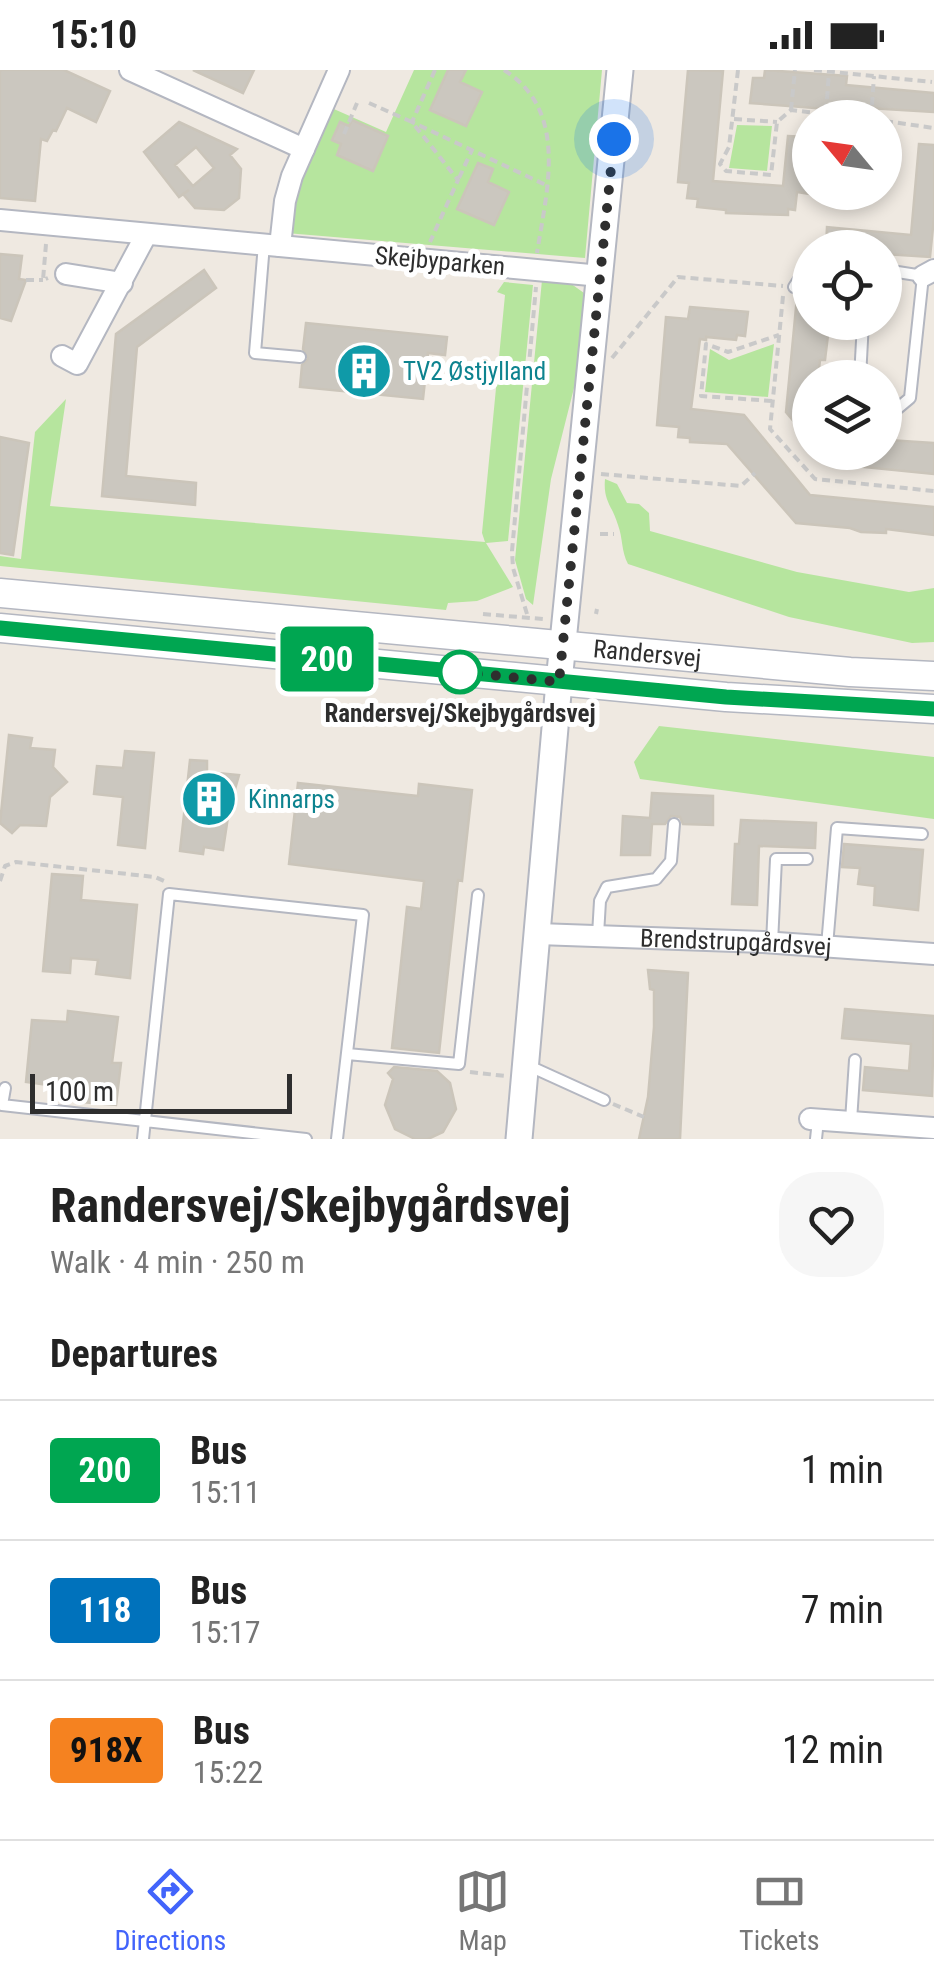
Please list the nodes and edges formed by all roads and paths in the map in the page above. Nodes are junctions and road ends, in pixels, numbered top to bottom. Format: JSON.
{"nodes":[{"id":1,"x":130,"y":70,"type":"edge"},
{"id":2,"x":340,"y":70,"type":"edge"},
{"id":3,"x":435,"y":70,"type":"edge"},
{"id":4,"x":504,"y":70,"type":"edge"},
{"id":5,"x":620,"y":70,"type":"edge"},
{"id":6,"x":738,"y":70,"type":"edge"},
{"id":7,"x":795,"y":70,"type":"edge"},
{"id":8,"x":814,"y":70,"type":"edge"},
{"id":9,"x":829,"y":72,"type":"edge"},
{"id":10,"x":874,"y":76,"type":"junction"},
{"id":11,"x":932,"y":82,"type":"edge"},
{"id":12,"x":827,"y":100,"type":"edge"},
{"id":13,"x":872,"y":100,"type":"edge"},
{"id":14,"x":358,"y":103,"type":"dead end"},
{"id":15,"x":368,"y":104,"type":"dead end"},
{"id":16,"x":791,"y":110,"type":"joint"},
{"id":17,"x":734,"y":118,"type":"junction"},
{"id":18,"x":412,"y":122,"type":"junction"},
{"id":19,"x":777,"y":122,"type":"junction"},
{"id":20,"x":902,"y":123,"type":"edge"},
{"id":21,"x":934,"y":128,"type":"edge"},
{"id":22,"x":344,"y":134,"type":"dead end"},
{"id":23,"x":304,"y":150,"type":"junction"},
{"id":24,"x":472,"y":150,"type":"junction"},
{"id":25,"x":458,"y":180,"type":"junction"},
{"id":26,"x":548,"y":186,"type":"junction"},
{"id":27,"x":0,"y":220,"type":"edge"},
{"id":28,"x":48,"y":224,"type":"junction"},
{"id":29,"x":146,"y":235,"type":"junction"},
{"id":30,"x":272,"y":245,"type":"junction"},
{"id":31,"x":422,"y":260,"type":"junction"},
{"id":32,"x":536,"y":270,"type":"junction"},
{"id":33,"x":902,"y":271,"type":"edge"},
{"id":34,"x":928,"y":273,"type":"edge"},
{"id":35,"x":66,"y":274,"type":"joint"},
{"id":36,"x":601,"y":276,"type":"junction"},
{"id":37,"x":26,"y":280,"type":"dead end"},
{"id":38,"x":43,"y":280,"type":"junction"},
{"id":39,"x":122,"y":282,"type":"junction"},
{"id":40,"x":792,"y":284,"type":"edge"},
{"id":41,"x":789,"y":287,"type":"junction"},
{"id":42,"x":779,"y":335,"type":"junction"},
{"id":43,"x":300,"y":357,"type":"dead end"},
{"id":44,"x":592,"y":358,"type":"junction"},
{"id":45,"x":70,"y":360,"type":"dead end"},
{"id":46,"x":772,"y":402,"type":"junction"},
{"id":47,"x":902,"y":405,"type":"edge"},
{"id":48,"x":785,"y":446,"type":"junction"},
{"id":49,"x":776,"y":454,"type":"dead end"},
{"id":50,"x":601,"y":474,"type":"dead end"},
{"id":51,"x":755,"y":474,"type":"dead end"},
{"id":52,"x":934,"y":491,"type":"edge"},
{"id":53,"x":600,"y":534,"type":"dead end"},
{"id":54,"x":614,"y":534,"type":"dead end"},
{"id":55,"x":0,"y":593,"type":"edge"},
{"id":56,"x":0,"y":628,"type":"edge"},
{"id":57,"x":563,"y":645,"type":"junction"},
{"id":58,"x":934,"y":676,"type":"edge"},
{"id":59,"x":559,"y":682,"type":"junction"},
{"id":60,"x":934,"y":709,"type":"edge"},
{"id":61,"x":674,"y":824,"type":"dead end"},
{"id":62,"x":922,"y":834,"type":"dead end"},
{"id":63,"x":807,"y":858,"type":"dead end"},
{"id":64,"x":0,"y":881,"type":"edge"},
{"id":65,"x":169,"y":894,"type":"junction"},
{"id":66,"x":478,"y":895,"type":"dead end"},
{"id":67,"x":538,"y":934,"type":"junction"},
{"id":68,"x":598,"y":936,"type":"junction"},
{"id":69,"x":772,"y":942,"type":"junction"},
{"id":70,"x":827,"y":946,"type":"junction"},
{"id":71,"x":934,"y":954,"type":"edge"},
{"id":72,"x":347,"y":1054,"type":"junction"},
{"id":73,"x":856,"y":1060,"type":"dead end"},
{"id":74,"x":458,"y":1064,"type":"junction"},
{"id":75,"x":525,"y":1072,"type":"junction"},
{"id":76,"x":5,"y":1088,"type":"dead end"},
{"id":77,"x":604,"y":1100,"type":"joint"},
{"id":78,"x":644,"y":1117,"type":"dead end"},
{"id":79,"x":850,"y":1122,"type":"junction"},
{"id":80,"x":145,"y":1123,"type":"junction"},
{"id":81,"x":815,"y":1126,"type":"edge"},
{"id":82,"x":934,"y":1128,"type":"edge"},
{"id":83,"x":143,"y":1139,"type":"edge"},
{"id":84,"x":306,"y":1139,"type":"edge"},
{"id":85,"x":337,"y":1139,"type":"edge"},
{"id":86,"x":520,"y":1139,"type":"edge"}],
"edges":[{"from":1,"to":23,"type":"street"},
{"from":2,"to":23,"type":"street"},
{"from":3,"to":18,"type":"path"},
{"from":4,"to":26,"type":"path"},
{"from":5,"to":36,"type":"street"},
{"from":6,"to":17,"type":"path"},
{"from":7,"to":16,"type":"path"},
{"from":8,"to":9,"type":"path"},
{"from":9,"to":10,"type":"path"},
{"from":9,"to":12,"type":"path"},
{"from":10,"to":11,"type":"path"},
{"from":10,"to":13,"type":"path"},
{"from":14,"to":22,"type":"path"},
{"from":15,"to":18,"type":"path"},
{"from":16,"to":19,"type":"path"},
{"from":17,"to":19,"type":"path"},
{"from":17,"to":19,"type":"path"},
{"from":18,"to":24,"type":"path"},
{"from":18,"to":25,"type":"path"},
{"from":20,"to":21,"type":"path"},
{"from":23,"to":30,"type":"street"},
{"from":24,"to":25,"type":"path"},
{"from":24,"to":26,"type":"path"},
{"from":25,"to":31,"type":"path"},
{"from":26,"to":32,"type":"path"},
{"from":27,"to":28,"type":"street","name":"Skejbyparken"},
{"from":28,"to":29,"type":"street","name":"Skejbyparken"},
{"from":28,"to":38,"type":"path"},
{"from":29,"to":30,"type":"street","name":"Skejbyparken"},
{"from":29,"to":39,"type":"street"},
{"from":30,"to":31,"type":"street","name":"Skejbyparken"},
{"from":30,"to":43,"type":"lane"},
{"from":31,"to":32,"type":"street","name":"Skejbyparken"},
{"from":32,"to":36,"type":"street","name":"Skejbyparken"},
{"from":32,"to":57,"type":"path"},
{"from":33,"to":34,"type":"lane"},
{"from":34,"to":47,"type":"lane"},
{"from":35,"to":38,"type":"path"},
{"from":35,"to":39,"type":"street"},
{"from":36,"to":44,"type":"street"},
{"from":37,"to":38,"type":"path"},
{"from":39,"to":45,"type":"street"},
{"from":40,"to":41,"type":"lane"},
{"from":41,"to":42,"type":"path"},
{"from":41,"to":44,"type":"path"},
{"from":42,"to":46,"type":"path"},
{"from":42,"to":46,"type":"path"},
{"from":44,"to":57,"type":"street"},
{"from":46,"to":48,"type":"path"},
{"from":48,"to":49,"type":"path"},
{"from":48,"to":52,"type":"path"},
{"from":50,"to":51,"type":"path"},
{"from":53,"to":54,"type":"path"},
{"from":55,"to":57,"type":"main road","name":"Randersvej"},
{"from":56,"to":59,"type":"main road","name":"Randersvej"},
{"from":57,"to":58,"type":"main road","name":"Randersvej"},
{"from":57,"to":59,"type":"street"},
{"from":59,"to":60,"type":"main road","name":"Randersvej"},
{"from":59,"to":67,"type":"street"},
{"from":61,"to":68,"type":"lane"},
{"from":62,"to":70,"type":"lane"},
{"from":63,"to":69,"type":"lane"},
{"from":64,"to":65,"type":"path"},
{"from":65,"to":72,"type":"lane"},
{"from":65,"to":80,"type":"lane"},
{"from":66,"to":74,"type":"lane"},
{"from":67,"to":68,"type":"street","name":"Brendstrupgårdsvej"},
{"from":67,"to":75,"type":"street"},
{"from":68,"to":69,"type":"street","name":"Brendstrupgårdsvej"},
{"from":69,"to":70,"type":"street","name":"Brendstrupgårdsvej"},
{"from":70,"to":71,"type":"street","name":"Brendstrupgårdsvej"},
{"from":72,"to":74,"type":"lane"},
{"from":72,"to":85,"type":"lane"},
{"from":73,"to":79,"type":"lane"},
{"from":74,"to":75,"type":"path"},
{"from":75,"to":77,"type":"lane"},
{"from":75,"to":86,"type":"street"},
{"from":76,"to":80,"type":"lane"},
{"from":77,"to":78,"type":"path"},
{"from":79,"to":81,"type":"street"},
{"from":79,"to":82,"type":"street"},
{"from":80,"to":83,"type":"lane"},
{"from":80,"to":84,"type":"lane"}]}
